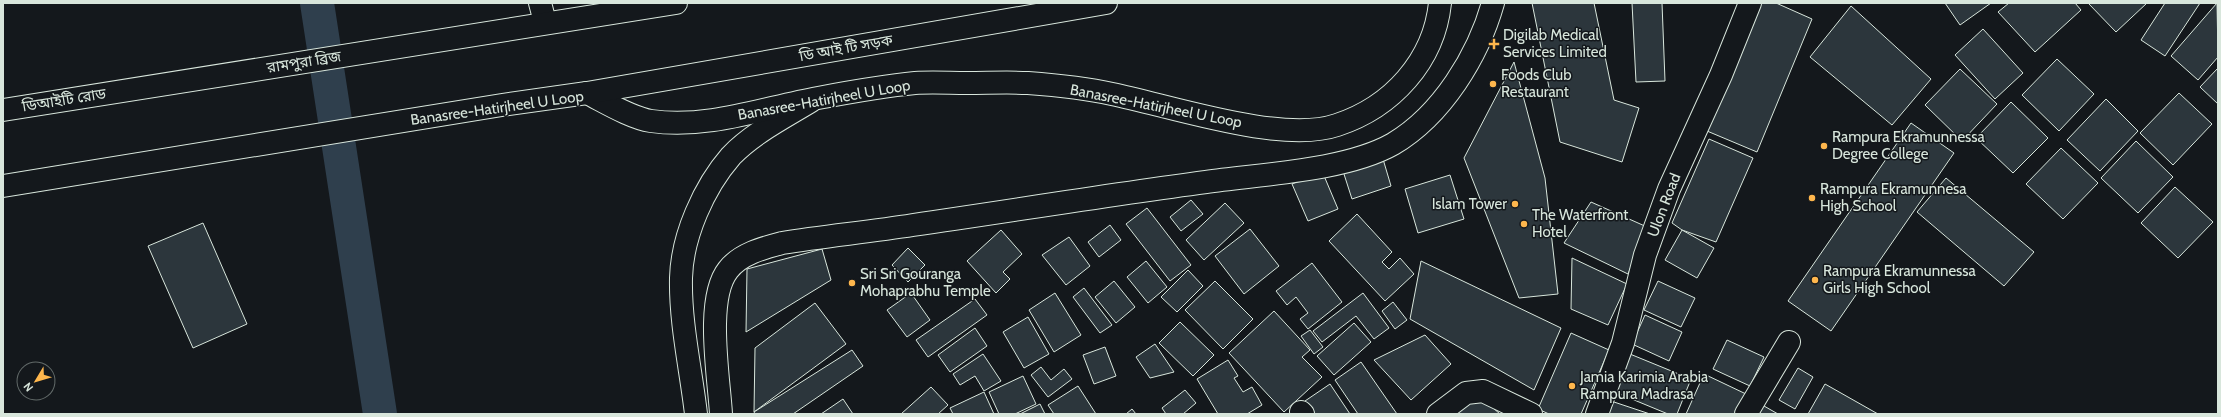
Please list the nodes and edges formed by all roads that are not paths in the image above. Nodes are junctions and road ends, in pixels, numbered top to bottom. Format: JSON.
{"nodes":[{"id":1,"x":676,"y":3,"type":"edge"},
{"id":2,"x":1106,"y":3,"type":"edge"},
{"id":3,"x":1440,"y":3,"type":"edge"},
{"id":4,"x":1493,"y":3,"type":"edge"},
{"id":5,"x":1750,"y":3,"type":"edge"},
{"id":6,"x":542,"y":13,"type":"edge"},
{"id":7,"x":126,"y":90,"type":"joint"},
{"id":8,"x":587,"y":93,"type":"junction"},
{"id":9,"x":816,"y":98,"type":"junction"},
{"id":10,"x":3,"y":110,"type":"edge"},
{"id":11,"x":3,"y":186,"type":"edge"},
{"id":12,"x":1789,"y":342,"type":"dead end"},
{"id":13,"x":696,"y":414,"type":"edge"},
{"id":14,"x":721,"y":414,"type":"edge"},
{"id":15,"x":1438,"y":414,"type":"edge"},
{"id":16,"x":1531,"y":414,"type":"edge"},
{"id":17,"x":1597,"y":414,"type":"edge"},
{"id":18,"x":1746,"y":414,"type":"edge"}],
"edges":[{"from":1,"to":6,"type":"main road"},
{"from":2,"to":8,"type":"main road","name":"ডি আই টি সড়ক"},
{"from":3,"to":9,"type":"main road","name":"Banasree-Hatirjheel U Loop"},
{"from":4,"to":14,"type":"main road"},
{"from":5,"to":17,"type":"main road","name":"Ulon Road"},
{"from":6,"to":7,"type":"main road","name":"রামপুরা ব্রিজ"},
{"from":7,"to":10,"type":"main road","name":"ডিআইটি রোড"},
{"from":8,"to":9,"type":"main road","name":"Banasree-Hatirjheel U Loop"},
{"from":8,"to":11,"type":"main road","name":"Banasree-Hatirjheel U Loop"},
{"from":9,"to":13,"type":"main road"},
{"from":12,"to":18,"type":"main road"},
{"from":15,"to":16,"type":"main road"}]}
